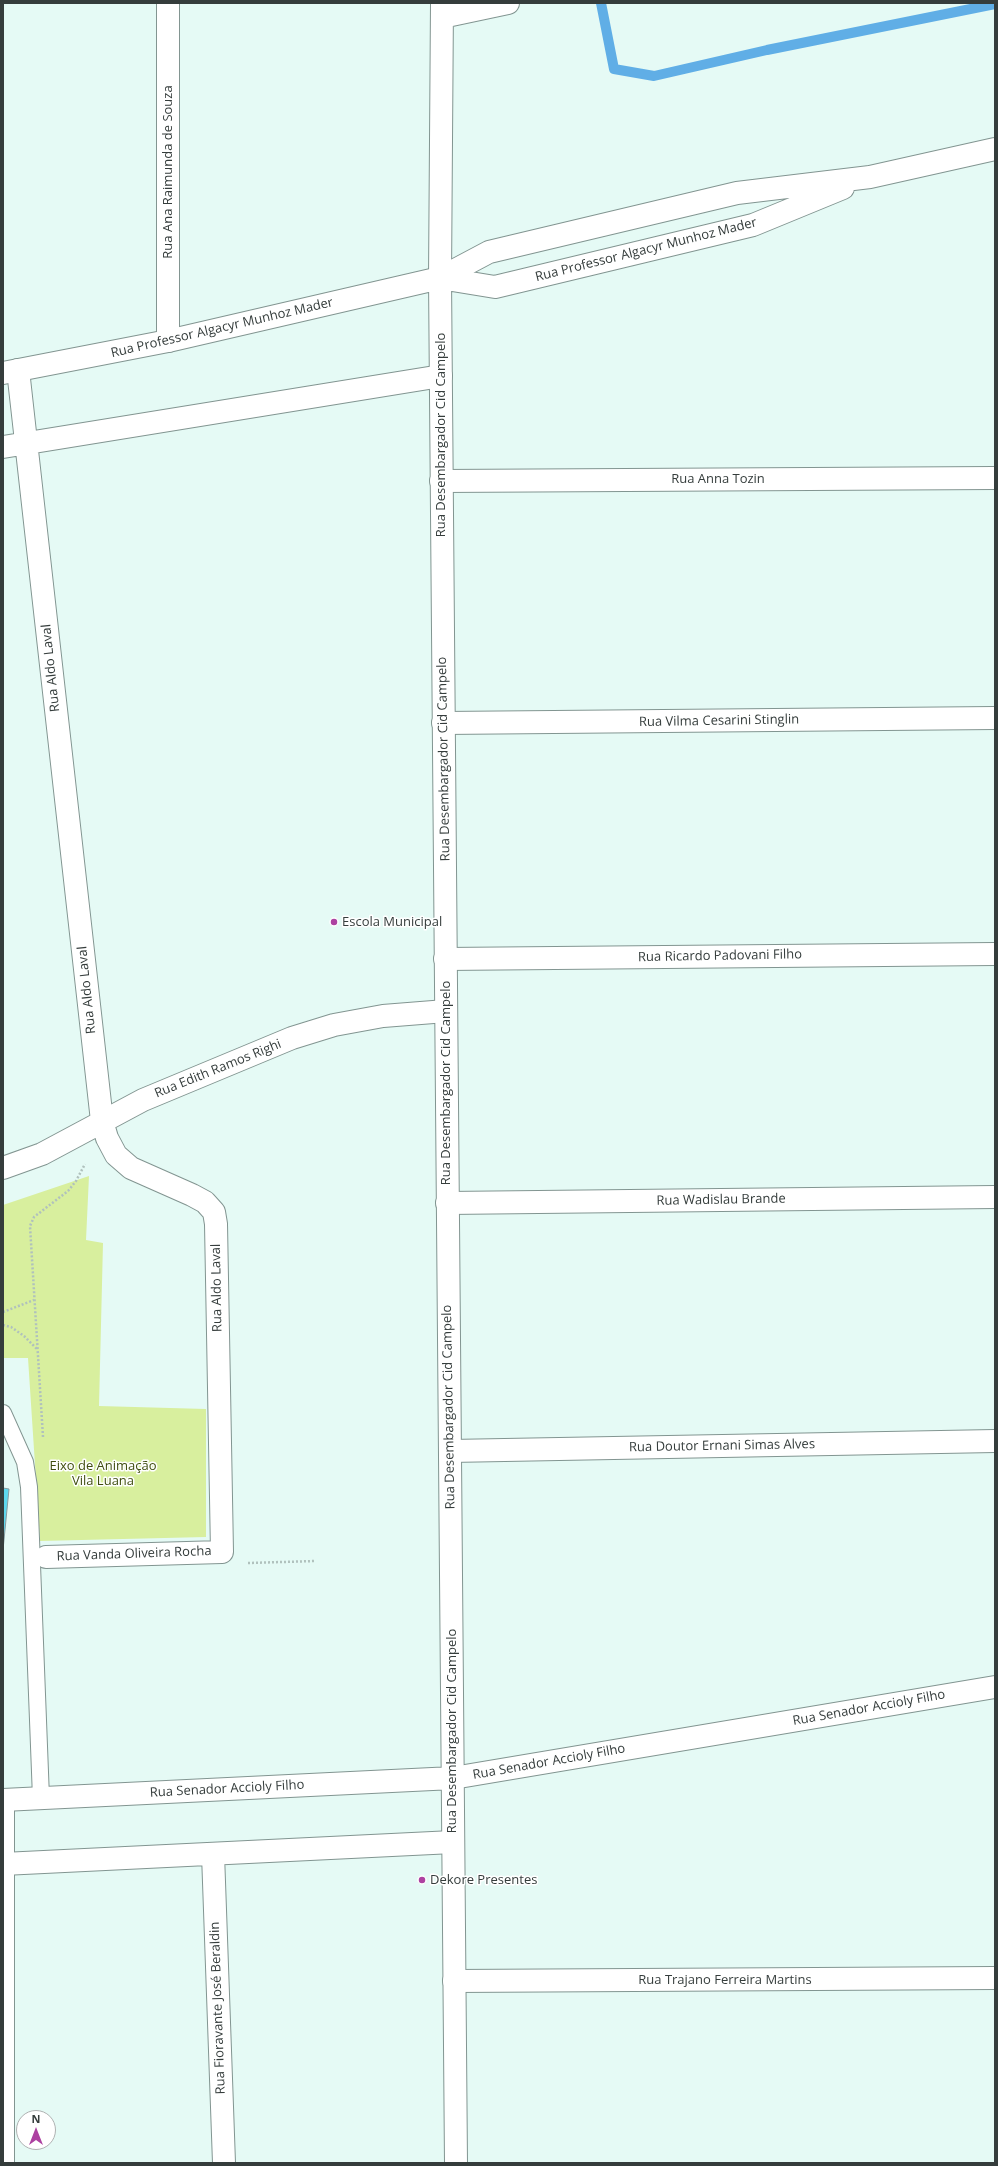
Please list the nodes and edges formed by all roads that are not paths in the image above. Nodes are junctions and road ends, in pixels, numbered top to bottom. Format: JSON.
{"nodes":[{"id":1,"x":168,"y":3,"type":"edge"},
{"id":2,"x":508,"y":3,"type":"edge"},
{"id":3,"x":442,"y":10,"type":"edge"},
{"id":4,"x":995,"y":149,"type":"edge"},
{"id":5,"x":870,"y":177,"type":"junction"},
{"id":6,"x":440,"y":278,"type":"junction"},
{"id":7,"x":168,"y":341,"type":"junction"},
{"id":8,"x":10,"y":371,"type":"edge"},
{"id":9,"x":441,"y":376,"type":"junction"},
{"id":10,"x":26,"y":444,"type":"junction"},
{"id":11,"x":3,"y":447,"type":"edge"},
{"id":12,"x":995,"y":478,"type":"edge"},
{"id":13,"x":441,"y":481,"type":"junction"},
{"id":14,"x":995,"y":718,"type":"edge"},
{"id":15,"x":444,"y":723,"type":"junction"},
{"id":16,"x":995,"y":954,"type":"edge"},
{"id":17,"x":445,"y":959,"type":"junction"},
{"id":18,"x":446,"y":1011,"type":"junction"},
{"id":19,"x":102,"y":1121,"type":"junction"},
{"id":20,"x":3,"y":1168,"type":"edge"},
{"id":21,"x":995,"y":1197,"type":"edge"},
{"id":22,"x":447,"y":1203,"type":"junction"},
{"id":23,"x":3,"y":1413,"type":"edge"},
{"id":24,"x":995,"y":1441,"type":"edge"},
{"id":25,"x":450,"y":1451,"type":"junction"},
{"id":26,"x":222,"y":1552,"type":"joint"},
{"id":27,"x":46,"y":1557,"type":"dead end"},
{"id":28,"x":995,"y":1687,"type":"edge"},
{"id":29,"x":453,"y":1778,"type":"junction"},
{"id":30,"x":41,"y":1798,"type":"junction"},
{"id":31,"x":3,"y":1800,"type":"edge"},
{"id":32,"x":453,"y":1842,"type":"junction"},
{"id":33,"x":212,"y":1854,"type":"junction"},
{"id":34,"x":3,"y":1864,"type":"edge"},
{"id":35,"x":995,"y":1978,"type":"edge"},
{"id":36,"x":454,"y":1981,"type":"junction"},
{"id":37,"x":3,"y":2163,"type":"edge"},
{"id":38,"x":224,"y":2163,"type":"edge"},
{"id":39,"x":456,"y":2163,"type":"edge"}],
"edges":[{"from":1,"to":7,"type":"street","name":"Rua Ana Raimunda de Souza"},
{"from":2,"to":3,"type":"street"},
{"from":3,"to":6,"type":"street","name":"Rua Desembargador Cid Campelo"},
{"from":4,"to":5,"type":"street","name":"Rua Professor Algacyr Munhoz Mader"},
{"from":5,"to":6,"type":"street","name":"Rua Professor Algacyr Munhoz Mader"},
{"from":5,"to":6,"type":"street","name":"Rua Professor Algacyr Munhoz Mader"},
{"from":6,"to":7,"type":"street","name":"Rua Professor Algacyr Munhoz Mader"},
{"from":6,"to":9,"type":"street","name":"Rua Desembargador Cid Campelo"},
{"from":7,"to":8,"type":"street","name":"Rua Professor Algacyr Munhoz Mader"},
{"from":8,"to":10,"type":"street","name":"Rua Aldo Laval"},
{"from":9,"to":10,"type":"street"},
{"from":9,"to":13,"type":"street","name":"Rua Desembargador Cid Campelo"},
{"from":10,"to":11,"type":"street"},
{"from":10,"to":19,"type":"street","name":"Rua Aldo Laval"},
{"from":12,"to":13,"type":"street","name":"Rua Anna Tozin"},
{"from":13,"to":15,"type":"street","name":"Rua Desembargador Cid Campelo"},
{"from":14,"to":15,"type":"street","name":"Rua Vilma Cesarini Stinglin"},
{"from":15,"to":17,"type":"street","name":"Rua Desembargador Cid Campelo"},
{"from":16,"to":17,"type":"street","name":"Rua Ricardo Padovani Filho"},
{"from":17,"to":18,"type":"street","name":"Rua Desembargador Cid Campelo"},
{"from":18,"to":19,"type":"street","name":"Rua Edith Ramos Righi"},
{"from":18,"to":22,"type":"street","name":"Rua Desembargador Cid Campelo"},
{"from":19,"to":20,"type":"street","name":"Rua Edith Ramos Righi"},
{"from":19,"to":26,"type":"street","name":"Rua Aldo Laval"},
{"from":21,"to":22,"type":"street","name":"Rua Wadislau Brande"},
{"from":22,"to":25,"type":"street","name":"Rua Desembargador Cid Campelo"},
{"from":23,"to":30,"type":"lane"},
{"from":24,"to":25,"type":"street","name":"Rua Doutor Ernani Simas Alves"},
{"from":25,"to":29,"type":"street","name":"Rua Desembargador Cid Campelo"},
{"from":26,"to":27,"type":"street","name":"Rua Vanda Oliveira Rocha"},
{"from":28,"to":29,"type":"street","name":"Rua Senador Accioly Filho"},
{"from":29,"to":30,"type":"street","name":"Rua Senador Accioly Filho"},
{"from":29,"to":32,"type":"street","name":"Rua Desembargador Cid Campelo"},
{"from":30,"to":31,"type":"street","name":"Rua Senador Accioly Filho"},
{"from":31,"to":34,"type":"street"},
{"from":32,"to":33,"type":"street"},
{"from":32,"to":36,"type":"street","name":"Rua Desembargador Cid Campelo"},
{"from":33,"to":34,"type":"street"},
{"from":33,"to":38,"type":"street","name":"Rua Fioravante José Beraldin"},
{"from":34,"to":37,"type":"street"},
{"from":35,"to":36,"type":"street","name":"Rua Trajano Ferreira Martins"},
{"from":36,"to":39,"type":"street","name":"Rua Desembargador Cid Campelo"}]}
